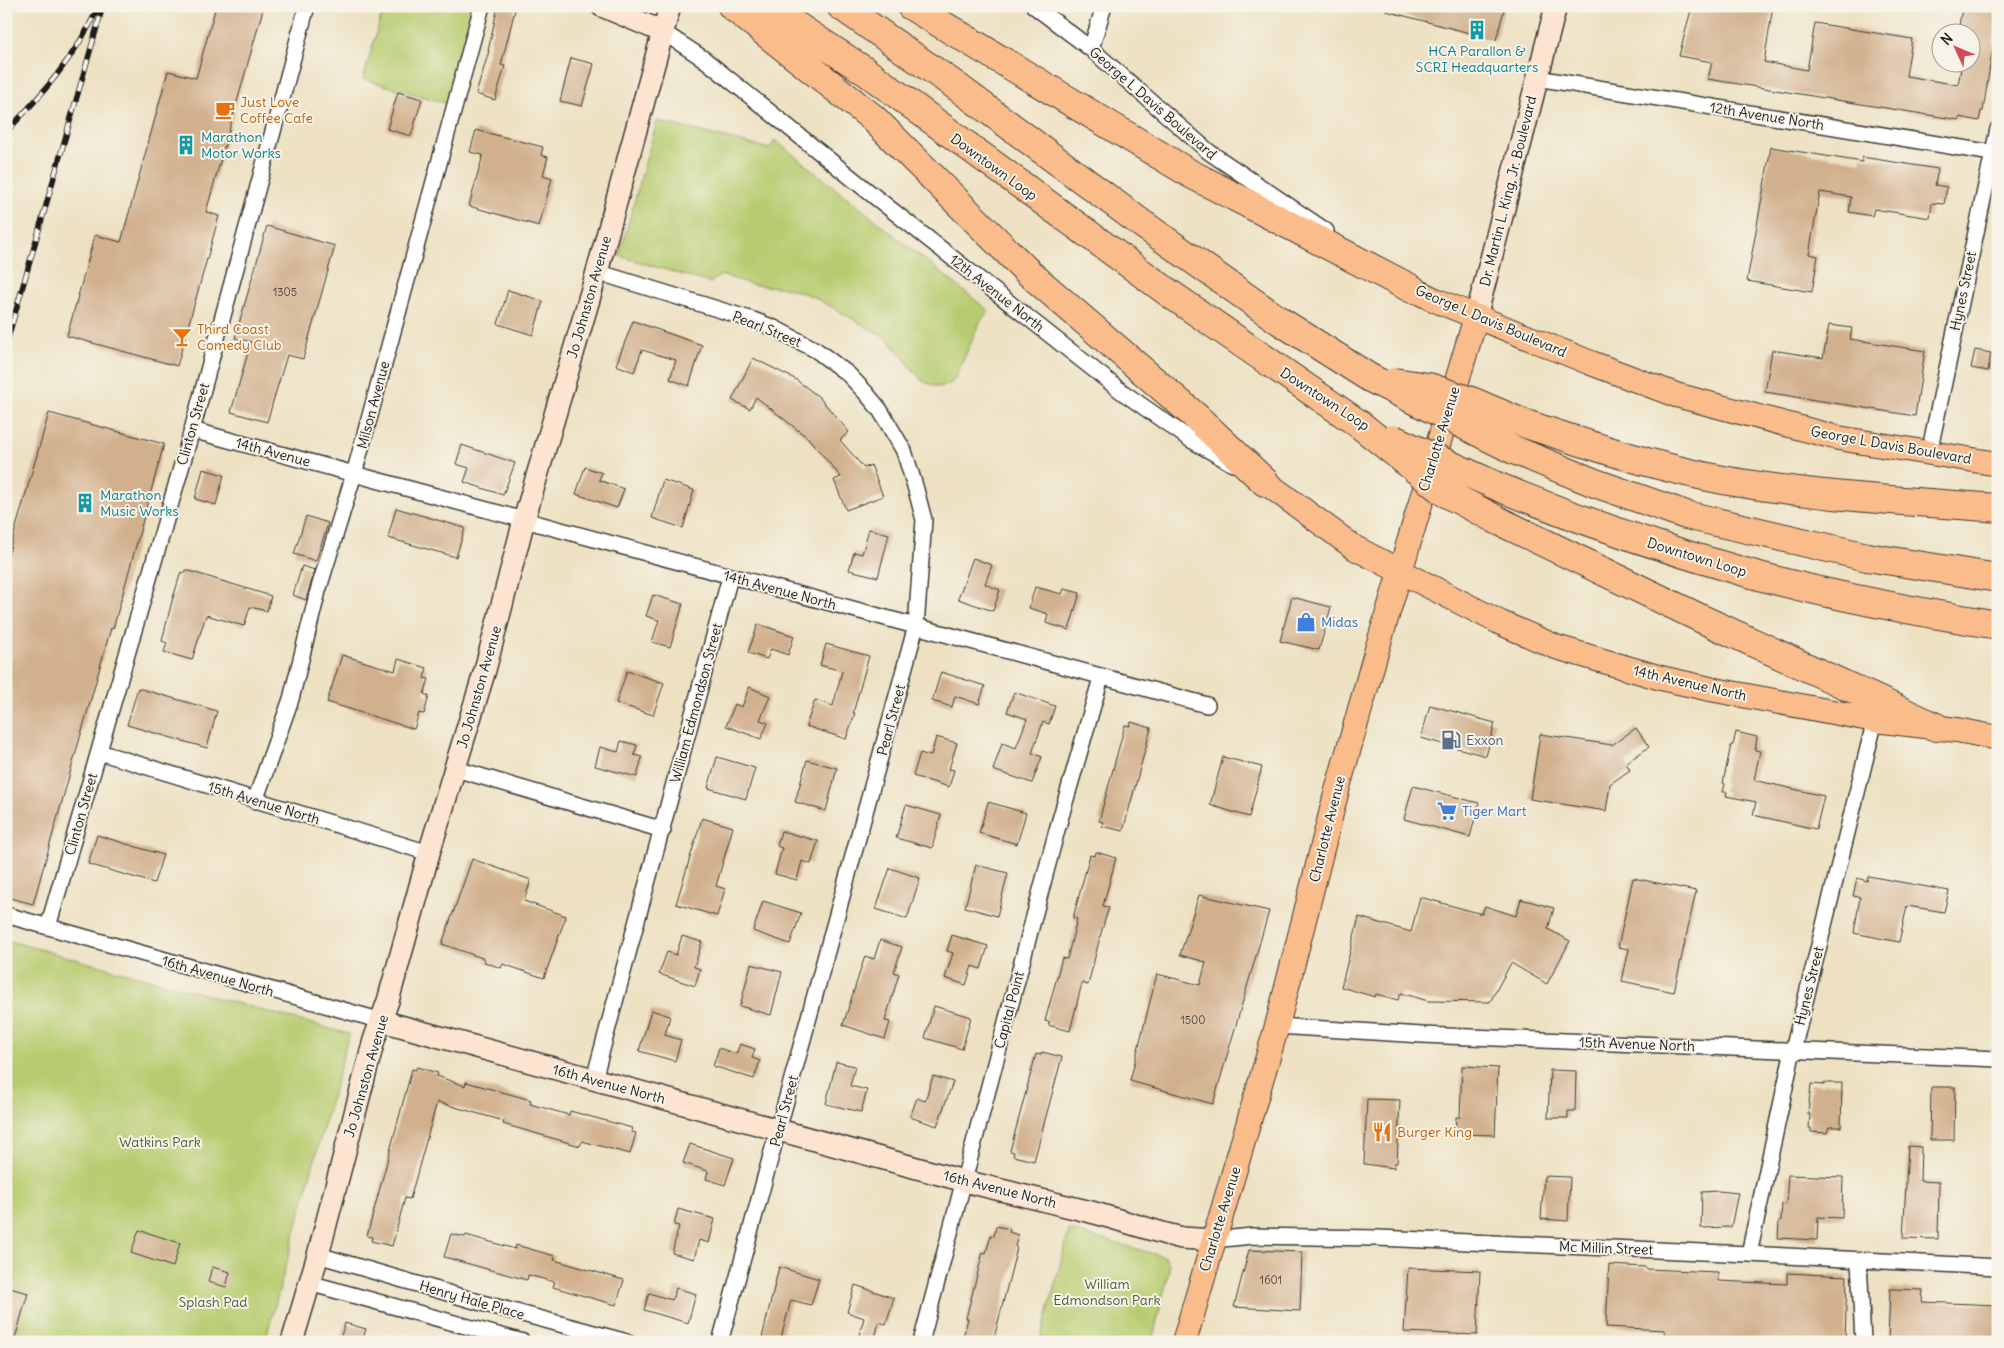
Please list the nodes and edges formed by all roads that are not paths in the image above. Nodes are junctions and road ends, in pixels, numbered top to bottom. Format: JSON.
{"nodes":[{"id":1,"x":308,"y":6,"type":"edge"},
{"id":2,"x":482,"y":6,"type":"edge"},
{"id":3,"x":602,"y":6,"type":"edge"},
{"id":4,"x":670,"y":6,"type":"edge"},
{"id":5,"x":841,"y":6,"type":"edge"},
{"id":6,"x":911,"y":6,"type":"edge"},
{"id":7,"x":1034,"y":6,"type":"edge"},
{"id":8,"x":1104,"y":6,"type":"edge"},
{"id":9,"x":1556,"y":6,"type":"edge"},
{"id":10,"x":749,"y":10,"type":"edge"},
{"id":11,"x":663,"y":32,"type":"junction"},
{"id":12,"x":1091,"y":49,"type":"junction"},
{"id":13,"x":1537,"y":78,"type":"junction"},
{"id":14,"x":1998,"y":129,"type":"edge"},
{"id":15,"x":1995,"y":154,"type":"edge"},
{"id":16,"x":597,"y":272,"type":"junction"},
{"id":17,"x":1412,"y":289,"type":"junction"},
{"id":18,"x":1476,"y":317,"type":"junction"},
{"id":19,"x":1370,"y":378,"type":"junction"},
{"id":20,"x":1359,"y":424,"type":"junction"},
{"id":21,"x":192,"y":430,"type":"junction"},
{"id":22,"x":1929,"y":453,"type":"junction"},
{"id":23,"x":1998,"y":464,"type":"edge"},
{"id":24,"x":354,"y":474,"type":"junction"},
{"id":25,"x":1265,"y":482,"type":"junction"},
{"id":26,"x":1998,"y":508,"type":"edge"},
{"id":27,"x":524,"y":520,"type":"junction"},
{"id":28,"x":1399,"y":571,"type":"junction"},
{"id":29,"x":730,"y":577,"type":"junction"},
{"id":30,"x":1998,"y":578,"type":"edge"},
{"id":31,"x":1996,"y":625,"type":"edge"},
{"id":32,"x":916,"y":626,"type":"junction"},
{"id":33,"x":1101,"y":678,"type":"junction"},
{"id":34,"x":1207,"y":706,"type":"dead end"},
{"id":35,"x":1875,"y":720,"type":"junction"},
{"id":36,"x":1936,"y":728,"type":"junction"},
{"id":37,"x":1998,"y":738,"type":"edge"},
{"id":38,"x":99,"y":752,"type":"junction"},
{"id":39,"x":456,"y":769,"type":"junction"},
{"id":40,"x":255,"y":801,"type":"junction"},
{"id":41,"x":662,"y":830,"type":"junction"},
{"id":42,"x":430,"y":853,"type":"junction"},
{"id":43,"x":6,"y":916,"type":"edge"},
{"id":44,"x":48,"y":927,"type":"junction"},
{"id":45,"x":382,"y":1021,"type":"junction"},
{"id":46,"x":1277,"y":1026,"type":"junction"},
{"id":47,"x":1793,"y":1050,"type":"junction"},
{"id":48,"x":1998,"y":1059,"type":"edge"},
{"id":49,"x":594,"y":1079,"type":"junction"},
{"id":50,"x":778,"y":1130,"type":"junction"},
{"id":51,"x":964,"y":1181,"type":"junction"},
{"id":52,"x":1214,"y":1240,"type":"junction"},
{"id":53,"x":1749,"y":1254,"type":"junction"},
{"id":54,"x":318,"y":1255,"type":"junction"},
{"id":55,"x":1859,"y":1260,"type":"junction"},
{"id":56,"x":1998,"y":1267,"type":"edge"},
{"id":57,"x":309,"y":1283,"type":"junction"},
{"id":58,"x":292,"y":1342,"type":"edge"},
{"id":59,"x":523,"y":1342,"type":"edge"},
{"id":60,"x":627,"y":1342,"type":"edge"},
{"id":61,"x":720,"y":1342,"type":"edge"},
{"id":62,"x":921,"y":1342,"type":"edge"},
{"id":63,"x":1184,"y":1342,"type":"edge"},
{"id":64,"x":1863,"y":1342,"type":"edge"}],
"edges":[{"from":1,"to":21,"type":"street","name":"Clinton Street"},
{"from":2,"to":24,"type":"street","name":"Milson Avenue"},
{"from":3,"to":11,"type":"street","name":"12th Avenue North"},
{"from":4,"to":11,"type":"street","name":"Jo Johnston Avenue"},
{"from":5,"to":19,"type":"highway"},
{"from":6,"to":17,"type":"highway"},
{"from":7,"to":12,"type":"street","name":"George L Davis Boulevard"},
{"from":8,"to":12,"type":"street"},
{"from":9,"to":13,"type":"street","name":"Dr. Martin L. King, Jr. Boulevard"},
{"from":10,"to":20,"type":"highway","name":"Downtown Loop"},
{"from":10,"to":25,"type":"highway"},
{"from":11,"to":16,"type":"street","name":"Jo Johnston Avenue"},
{"from":11,"to":25,"type":"street","name":"12th Avenue North"},
{"from":12,"to":17,"type":"street","name":"George L Davis Boulevard"},
{"from":13,"to":15,"type":"street","name":"12th Avenue North"},
{"from":13,"to":18,"type":"street","name":"Dr. Martin L. King, Jr. Boulevard"},
{"from":14,"to":15,"type":"street","name":"Hynes Street"},
{"from":15,"to":22,"type":"street","name":"Hynes Street"},
{"from":16,"to":27,"type":"street","name":"Jo Johnston Avenue"},
{"from":16,"to":32,"type":"street","name":"Pearl Street"},
{"from":17,"to":18,"type":"main road","name":"George L Davis Boulevard"},
{"from":18,"to":22,"type":"main road","name":"George L Davis Boulevard"},
{"from":18,"to":28,"type":"main road","name":"Charlotte Avenue"},
{"from":19,"to":26,"type":"highway","bridge":true},
{"from":19,"to":30,"type":"highway","bridge":true},
{"from":20,"to":31,"type":"highway","name":"Downtown Loop","bridge":true},
{"from":20,"to":36,"type":"highway","bridge":true},
{"from":21,"to":24,"type":"street","name":"14th Avenue"},
{"from":21,"to":38,"type":"street","name":"Clinton Street"},
{"from":22,"to":23,"type":"main road","name":"George L Davis Boulevard"},
{"from":24,"to":27,"type":"street","name":"14th Avenue North"},
{"from":24,"to":40,"type":"street","name":"Milson Avenue"},
{"from":25,"to":28,"type":"main road","name":"12th Avenue North"},
{"from":27,"to":29,"type":"street","name":"14th Avenue North"},
{"from":27,"to":39,"type":"street","name":"Jo Johnston Avenue"},
{"from":28,"to":35,"type":"main road","name":"14th Avenue North"},
{"from":28,"to":46,"type":"main road","name":"Charlotte Avenue"},
{"from":29,"to":32,"type":"street","name":"14th Avenue North"},
{"from":29,"to":41,"type":"street","name":"William Edmondson Street"},
{"from":32,"to":33,"type":"street","name":"14th Avenue North"},
{"from":32,"to":50,"type":"street","name":"Pearl Street"},
{"from":33,"to":34,"type":"street","name":"14th Avenue North"},
{"from":33,"to":51,"type":"street","name":"Capital Point"},
{"from":35,"to":36,"type":"main road","name":"14th Avenue North"},
{"from":35,"to":47,"type":"street","name":"Hynes Street"},
{"from":36,"to":37,"type":"main road","name":"14th Avenue North"},
{"from":38,"to":40,"type":"street","name":"15th Avenue North"},
{"from":38,"to":44,"type":"street","name":"Clinton Street"},
{"from":39,"to":41,"type":"street"},
{"from":39,"to":42,"type":"street","name":"Jo Johnston Avenue"},
{"from":40,"to":42,"type":"street","name":"15th Avenue North"},
{"from":41,"to":49,"type":"street","name":"William Edmondson Street"},
{"from":42,"to":45,"type":"street","name":"Jo Johnston Avenue"},
{"from":43,"to":44,"type":"street","name":"16th Avenue North"},
{"from":44,"to":45,"type":"street","name":"16th Avenue North"},
{"from":45,"to":49,"type":"street","name":"16th Avenue North"},
{"from":45,"to":54,"type":"street","name":"Jo Johnston Avenue"},
{"from":46,"to":47,"type":"street","name":"15th Avenue North"},
{"from":46,"to":52,"type":"main road","name":"Charlotte Avenue"},
{"from":47,"to":48,"type":"street","name":"15th Avenue North"},
{"from":47,"to":53,"type":"street","name":"Hynes Street"},
{"from":49,"to":50,"type":"street","name":"16th Avenue North"},
{"from":50,"to":51,"type":"street","name":"16th Avenue North"},
{"from":50,"to":61,"type":"street","name":"Pearl Street"},
{"from":51,"to":52,"type":"street","name":"16th Avenue North"},
{"from":51,"to":62,"type":"street","name":"Capital Point"},
{"from":52,"to":53,"type":"street","name":"Mc Millin Street"},
{"from":52,"to":63,"type":"main road","name":"Charlotte Avenue"},
{"from":53,"to":55,"type":"street","name":"Mc Millin Street"},
{"from":54,"to":57,"type":"street","name":"Jo Johnston Avenue"},
{"from":54,"to":60,"type":"street","name":"Henry Hale Place"},
{"from":55,"to":56,"type":"street","name":"Mc Millin Street"},
{"from":55,"to":64,"type":"street"},
{"from":57,"to":58,"type":"street","name":"Jo Johnston Avenue"},
{"from":57,"to":59,"type":"street","name":"Henry Hale Place"}]}
